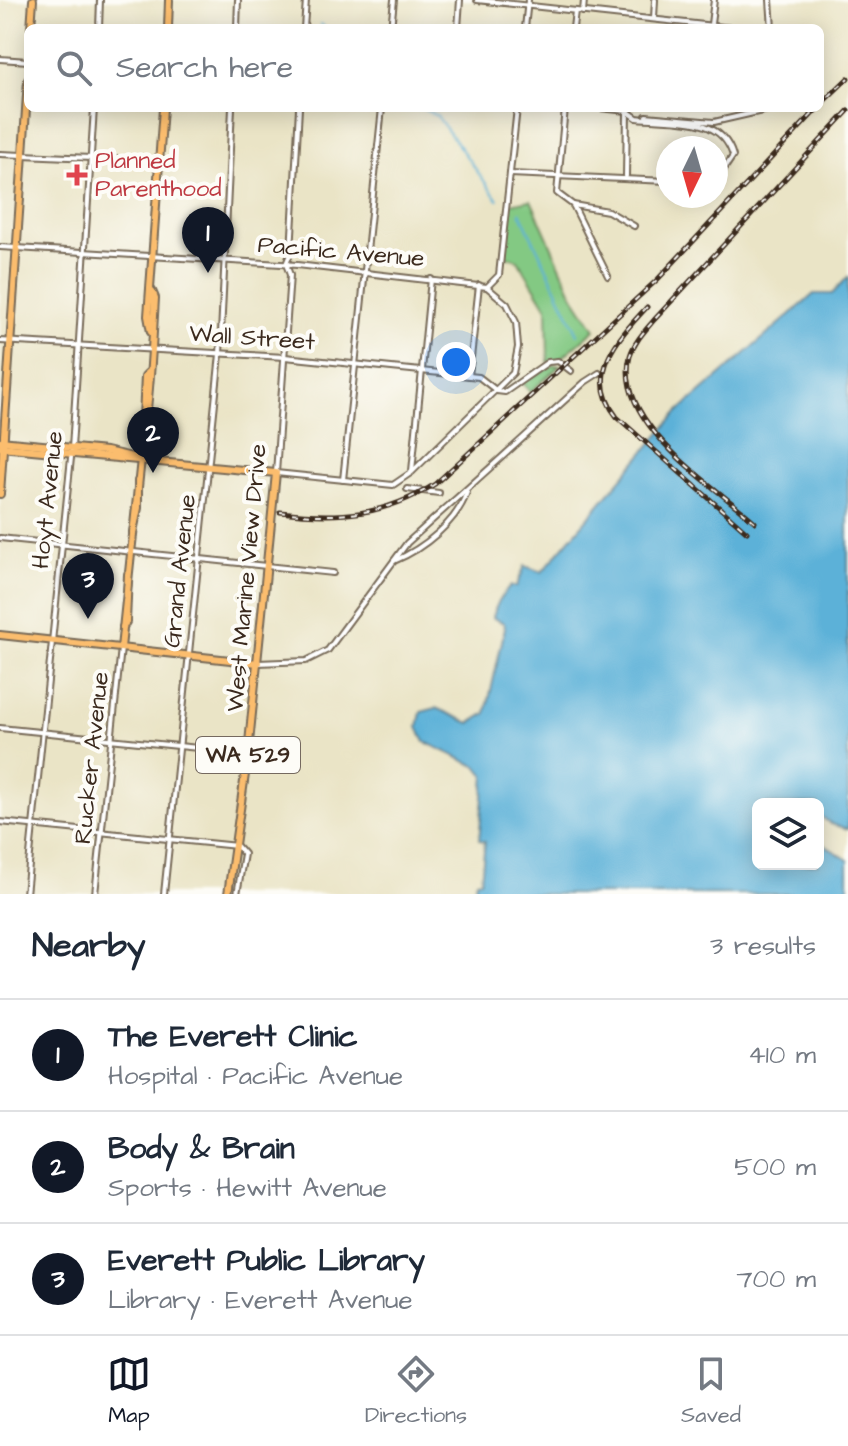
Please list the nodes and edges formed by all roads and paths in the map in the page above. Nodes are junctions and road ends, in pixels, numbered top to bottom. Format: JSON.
{"nodes":[{"id":1,"x":33,"y":0,"type":"edge"},
{"id":2,"x":100,"y":0,"type":"edge"},
{"id":3,"x":169,"y":0,"type":"edge"},
{"id":4,"x":238,"y":0,"type":"edge"},
{"id":5,"x":306,"y":0,"type":"edge"},
{"id":6,"x":394,"y":0,"type":"edge"},
{"id":7,"x":460,"y":0,"type":"edge"},
{"id":8,"x":477,"y":0,"type":"edge"},
{"id":9,"x":584,"y":0,"type":"edge"},
{"id":10,"x":655,"y":0,"type":"edge"},
{"id":11,"x":714,"y":0,"type":"edge"},
{"id":12,"x":770,"y":0,"type":"edge"},
{"id":13,"x":528,"y":2,"type":"edge"},
{"id":14,"x":575,"y":11,"type":"junction"},
{"id":15,"x":583,"y":12,"type":"junction"},
{"id":16,"x":654,"y":18,"type":"junction"},
{"id":17,"x":31,"y":24,"type":"edge"},
{"id":18,"x":99,"y":24,"type":"edge"},
{"id":19,"x":168,"y":24,"type":"edge"},
{"id":20,"x":237,"y":24,"type":"edge"},
{"id":21,"x":304,"y":24,"type":"edge"},
{"id":22,"x":391,"y":24,"type":"edge"},
{"id":23,"x":458,"y":24,"type":"edge"},
{"id":24,"x":525,"y":24,"type":"edge"},
{"id":25,"x":573,"y":24,"type":"edge"},
{"id":26,"x":711,"y":24,"type":"joint"},
{"id":27,"x":772,"y":24,"type":"edge"},
{"id":28,"x":0,"y":59,"type":"edge"},
{"id":29,"x":24,"y":61,"type":"edge"},
{"id":30,"x":26,"y":112,"type":"edge"},
{"id":31,"x":94,"y":112,"type":"edge"},
{"id":32,"x":163,"y":112,"type":"edge"},
{"id":33,"x":232,"y":112,"type":"edge"},
{"id":34,"x":299,"y":112,"type":"edge"},
{"id":35,"x":382,"y":112,"type":"edge"},
{"id":36,"x":517,"y":112,"type":"edge"},
{"id":37,"x":565,"y":112,"type":"edge"},
{"id":38,"x":630,"y":112,"type":"edge"},
{"id":39,"x":635,"y":112,"type":"edge"},
{"id":40,"x":638,"y":112,"type":"edge"},
{"id":41,"x":758,"y":112,"type":"edge"},
{"id":42,"x":722,"y":136,"type":"edge"},
{"id":43,"x":728,"y":143,"type":"edge"},
{"id":44,"x":0,"y":154,"type":"edge"},
{"id":45,"x":24,"y":155,"type":"junction"},
{"id":46,"x":91,"y":157,"type":"junction"},
{"id":47,"x":160,"y":161,"type":"junction"},
{"id":48,"x":728,"y":163,"type":"edge"},
{"id":49,"x":510,"y":174,"type":"junction"},
{"id":50,"x":557,"y":175,"type":"junction"},
{"id":51,"x":626,"y":176,"type":"junction"},
{"id":52,"x":656,"y":180,"type":"edge"},
{"id":53,"x":573,"y":205,"type":"junction"},
{"id":54,"x":634,"y":226,"type":"dead end"},
{"id":55,"x":0,"y":247,"type":"edge"},
{"id":56,"x":18,"y":248,"type":"junction"},
{"id":57,"x":86,"y":252,"type":"junction"},
{"id":58,"x":154,"y":256,"type":"junction"},
{"id":59,"x":224,"y":260,"type":"junction"},
{"id":60,"x":286,"y":264,"type":"junction"},
{"id":61,"x":366,"y":271,"type":"junction"},
{"id":62,"x":608,"y":276,"type":"dead end"},
{"id":63,"x":431,"y":279,"type":"junction"},
{"id":64,"x":479,"y":285,"type":"junction"},
{"id":65,"x":487,"y":287,"type":"junction"},
{"id":66,"x":0,"y":341,"type":"edge"},
{"id":67,"x":12,"y":342,"type":"junction"},
{"id":68,"x":79,"y":346,"type":"junction"},
{"id":69,"x":149,"y":350,"type":"junction"},
{"id":70,"x":220,"y":354,"type":"junction"},
{"id":71,"x":285,"y":357,"type":"junction"},
{"id":72,"x":356,"y":365,"type":"junction"},
{"id":73,"x":421,"y":371,"type":"junction"},
{"id":74,"x":571,"y":371,"type":"dead end"},
{"id":75,"x":599,"y":373,"type":"dead end"},
{"id":76,"x":469,"y":376,"type":"junction"},
{"id":77,"x":497,"y":391,"type":"junction"},
{"id":78,"x":2,"y":444,"type":"edge"},
{"id":79,"x":72,"y":451,"type":"junction"},
{"id":80,"x":141,"y":459,"type":"junction"},
{"id":81,"x":210,"y":466,"type":"junction"},
{"id":82,"x":412,"y":472,"type":"junction"},
{"id":83,"x":276,"y":473,"type":"junction"},
{"id":84,"x":343,"y":480,"type":"junction"},
{"id":85,"x":407,"y":489,"type":"dead end"},
{"id":86,"x":468,"y":490,"type":"junction"},
{"id":87,"x":439,"y":493,"type":"dead end"},
{"id":88,"x":0,"y":494,"type":"edge"},
{"id":89,"x":437,"y":514,"type":"junction"},
{"id":90,"x":446,"y":523,"type":"junction"},
{"id":91,"x":0,"y":538,"type":"edge"},
{"id":92,"x":62,"y":545,"type":"junction"},
{"id":93,"x":131,"y":552,"type":"junction"},
{"id":94,"x":200,"y":559,"type":"junction"},
{"id":95,"x":394,"y":561,"type":"junction"},
{"id":96,"x":267,"y":566,"type":"junction"},
{"id":97,"x":333,"y":573,"type":"dead end"},
{"id":98,"x":0,"y":635,"type":"edge"},
{"id":99,"x":52,"y":641,"type":"junction"},
{"id":100,"x":121,"y":648,"type":"junction"},
{"id":101,"x":189,"y":655,"type":"junction"},
{"id":102,"x":258,"y":663,"type":"junction"},
{"id":103,"x":0,"y":728,"type":"edge"},
{"id":104,"x":43,"y":732,"type":"junction"},
{"id":105,"x":112,"y":739,"type":"junction"},
{"id":106,"x":180,"y":746,"type":"junction"},
{"id":107,"x":248,"y":753,"type":"junction"},
{"id":108,"x":0,"y":822,"type":"edge"},
{"id":109,"x":33,"y":825,"type":"junction"},
{"id":110,"x":102,"y":832,"type":"junction"},
{"id":111,"x":170,"y":839,"type":"junction"},
{"id":112,"x":237,"y":846,"type":"junction"},
{"id":113,"x":26,"y":894,"type":"edge"},
{"id":114,"x":95,"y":894,"type":"edge"},
{"id":115,"x":164,"y":894,"type":"edge"},
{"id":116,"x":228,"y":894,"type":"edge"},
{"id":117,"x":237,"y":894,"type":"edge"}],
"edges":[{"from":1,"to":17,"type":"main road"},
{"from":2,"to":18,"type":"street"},
{"from":3,"to":19,"type":"main road"},
{"from":4,"to":20,"type":"street"},
{"from":5,"to":21,"type":"street"},
{"from":6,"to":22,"type":"street"},
{"from":7,"to":23,"type":"street"},
{"from":8,"to":13,"type":"street"},
{"from":9,"to":15,"type":"street"},
{"from":10,"to":16,"type":"street"},
{"from":11,"to":26,"type":"street"},
{"from":12,"to":27,"type":"street"},
{"from":13,"to":14,"type":"street"},
{"from":13,"to":24,"type":"street"},
{"from":14,"to":15,"type":"street"},
{"from":14,"to":25,"type":"street"},
{"from":15,"to":16,"type":"street"},
{"from":16,"to":26,"type":"street"},
{"from":28,"to":29,"type":"street"},
{"from":30,"to":45,"type":"main road"},
{"from":31,"to":46,"type":"street","name":"Hoyt Avenue"},
{"from":32,"to":47,"type":"main road","name":"Rucker Avenue"},
{"from":33,"to":59,"type":"street","name":"Grand Avenue"},
{"from":34,"to":60,"type":"street","name":"West Marine View Drive"},
{"from":35,"to":61,"type":"street"},
{"from":36,"to":49,"type":"street"},
{"from":37,"to":50,"type":"street"},
{"from":38,"to":51,"type":"street"},
{"from":39,"to":42,"type":"street"},
{"from":40,"to":41,"type":"street"},
{"from":43,"to":48,"type":"street"},
{"from":44,"to":45,"type":"street"},
{"from":45,"to":46,"type":"street"},
{"from":45,"to":56,"type":"main road"},
{"from":46,"to":47,"type":"street"},
{"from":46,"to":57,"type":"street","name":"Hoyt Avenue"},
{"from":47,"to":58,"type":"main road","name":"Rucker Avenue"},
{"from":49,"to":50,"type":"street"},
{"from":49,"to":65,"type":"street"},
{"from":50,"to":51,"type":"street"},
{"from":50,"to":53,"type":"street"},
{"from":51,"to":52,"type":"street"},
{"from":53,"to":54,"type":"street"},
{"from":53,"to":62,"type":"street"},
{"from":55,"to":56,"type":"street","name":"Pacific Avenue"},
{"from":56,"to":57,"type":"street","name":"Pacific Avenue"},
{"from":56,"to":67,"type":"main road"},
{"from":57,"to":58,"type":"street","name":"Pacific Avenue"},
{"from":57,"to":68,"type":"street","name":"Hoyt Avenue"},
{"from":58,"to":59,"type":"street","name":"Pacific Avenue"},
{"from":58,"to":69,"type":"main road","name":"Rucker Avenue"},
{"from":59,"to":60,"type":"street","name":"Pacific Avenue"},
{"from":59,"to":70,"type":"street","name":"Grand Avenue"},
{"from":60,"to":61,"type":"street","name":"Pacific Avenue"},
{"from":60,"to":71,"type":"street","name":"West Marine View Drive"},
{"from":61,"to":63,"type":"street","name":"Pacific Avenue"},
{"from":61,"to":72,"type":"street"},
{"from":63,"to":64,"type":"street","name":"Pacific Avenue"},
{"from":63,"to":73,"type":"street"},
{"from":64,"to":65,"type":"street","name":"Pacific Avenue"},
{"from":64,"to":76,"type":"street"},
{"from":65,"to":77,"type":"street"},
{"from":66,"to":67,"type":"street","name":"Wall Street"},
{"from":67,"to":68,"type":"street","name":"Wall Street"},
{"from":67,"to":78,"type":"main road"},
{"from":68,"to":69,"type":"street","name":"Wall Street"},
{"from":68,"to":79,"type":"street","name":"Hoyt Avenue"},
{"from":69,"to":70,"type":"street","name":"Wall Street"},
{"from":69,"to":80,"type":"main road","name":"Rucker Avenue"},
{"from":70,"to":71,"type":"street","name":"Wall Street"},
{"from":70,"to":81,"type":"street","name":"Grand Avenue"},
{"from":71,"to":72,"type":"street","name":"Wall Street"},
{"from":71,"to":83,"type":"street","name":"West Marine View Drive"},
{"from":72,"to":73,"type":"street","name":"Wall Street"},
{"from":72,"to":84,"type":"street"},
{"from":73,"to":76,"type":"street","name":"Wall Street"},
{"from":73,"to":82,"type":"street"},
{"from":74,"to":77,"type":"street"},
{"from":75,"to":86,"type":"street"},
{"from":76,"to":77,"type":"street","name":"Wall Street"},
{"from":77,"to":82,"type":"street"},
{"from":78,"to":79,"type":"main road"},
{"from":78,"to":88,"type":"main road"},
{"from":79,"to":80,"type":"main road"},
{"from":79,"to":92,"type":"street","name":"Hoyt Avenue"},
{"from":80,"to":81,"type":"main road"},
{"from":80,"to":93,"type":"main road","name":"Rucker Avenue"},
{"from":81,"to":83,"type":"main road"},
{"from":81,"to":94,"type":"street","name":"Grand Avenue"},
{"from":82,"to":84,"type":"street"},
{"from":83,"to":84,"type":"street"},
{"from":83,"to":96,"type":"main road","name":"West Marine View Drive"},
{"from":85,"to":87,"type":"street"},
{"from":86,"to":89,"type":"street"},
{"from":86,"to":90,"type":"street"},
{"from":89,"to":90,"type":"street"},
{"from":89,"to":95,"type":"street"},
{"from":90,"to":95,"type":"street"},
{"from":91,"to":92,"type":"street"},
{"from":92,"to":93,"type":"street"},
{"from":92,"to":99,"type":"street","name":"Hoyt Avenue"},
{"from":93,"to":94,"type":"street"},
{"from":93,"to":100,"type":"main road","name":"Rucker Avenue"},
{"from":94,"to":96,"type":"street"},
{"from":94,"to":101,"type":"street","name":"Grand Avenue"},
{"from":95,"to":102,"type":"street"},
{"from":96,"to":97,"type":"street"},
{"from":96,"to":102,"type":"main road","name":"West Marine View Drive"},
{"from":98,"to":99,"type":"main road"},
{"from":99,"to":100,"type":"main road"},
{"from":99,"to":104,"type":"street","name":"Hoyt Avenue"},
{"from":100,"to":101,"type":"main road"},
{"from":100,"to":105,"type":"street","name":"Rucker Avenue"},
{"from":101,"to":102,"type":"main road"},
{"from":101,"to":106,"type":"street","name":"Grand Avenue"},
{"from":102,"to":107,"type":"main road","name":"West Marine View Drive","number":"WA 529"},
{"from":103,"to":104,"type":"street"},
{"from":104,"to":105,"type":"street"},
{"from":104,"to":109,"type":"street","name":"Hoyt Avenue"},
{"from":105,"to":106,"type":"street"},
{"from":105,"to":110,"type":"street","name":"Rucker Avenue"},
{"from":106,"to":107,"type":"street"},
{"from":106,"to":111,"type":"street","name":"Grand Avenue"},
{"from":107,"to":112,"type":"main road","name":"West Marine View Drive","number":"WA 529"},
{"from":108,"to":109,"type":"street"},
{"from":109,"to":110,"type":"street"},
{"from":109,"to":113,"type":"street","name":"Hoyt Avenue"},
{"from":110,"to":111,"type":"street"},
{"from":110,"to":114,"type":"street","name":"Rucker Avenue"},
{"from":111,"to":112,"type":"street"},
{"from":111,"to":115,"type":"street","name":"Grand Avenue"},
{"from":112,"to":116,"type":"main road","name":"West Marine View Drive","number":"WA 529"},
{"from":112,"to":117,"type":"street"}]}
